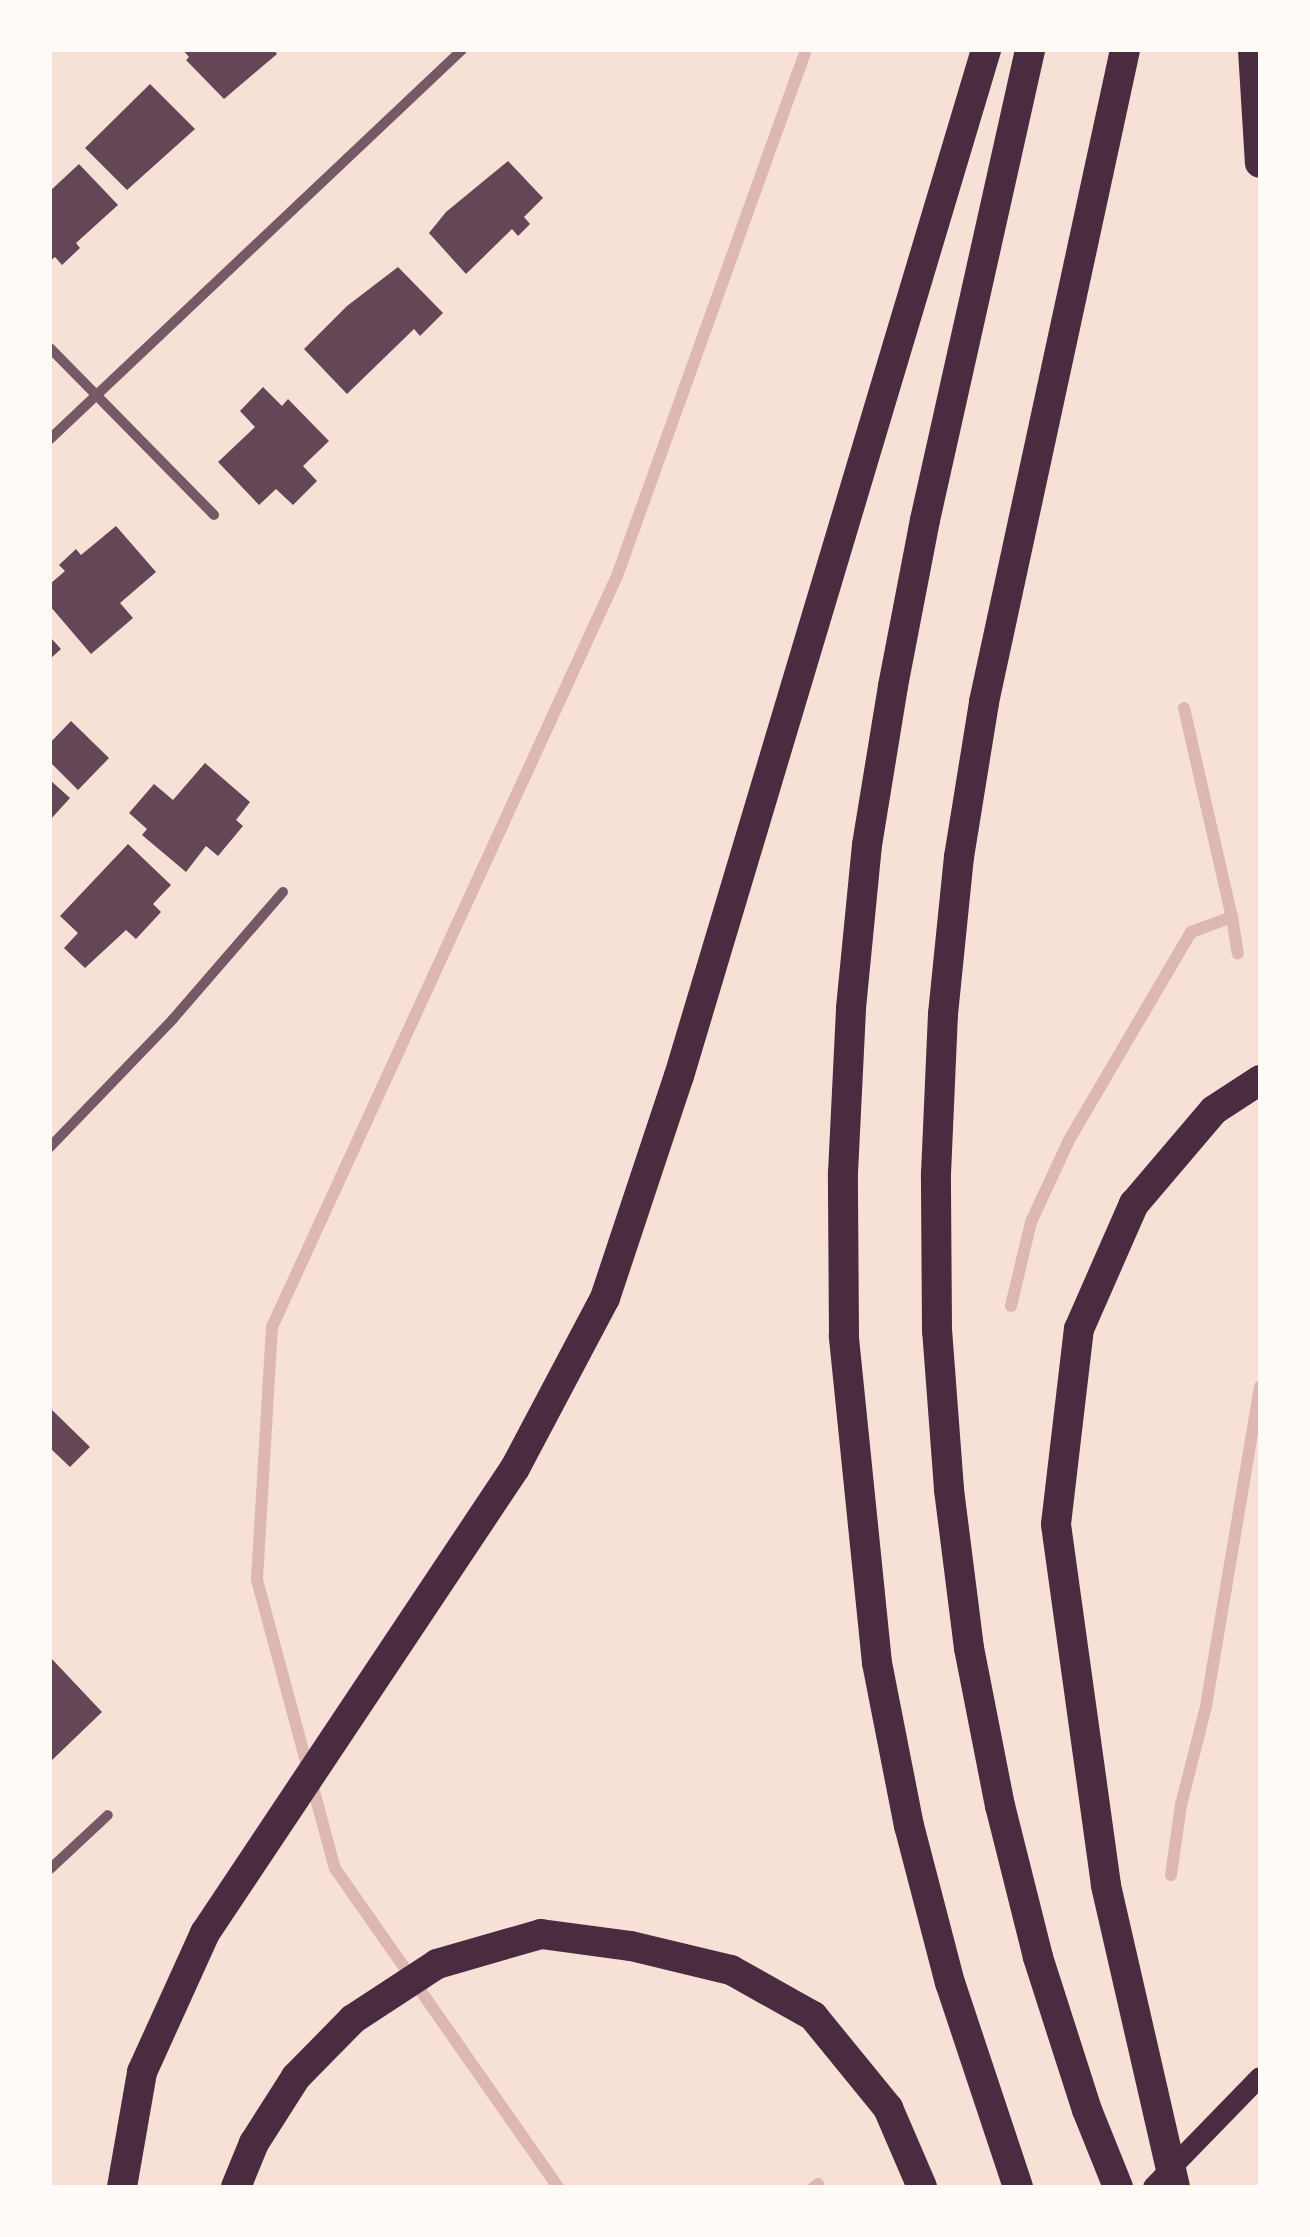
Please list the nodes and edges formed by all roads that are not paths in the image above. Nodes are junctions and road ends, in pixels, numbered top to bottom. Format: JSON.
{"nodes":[{"id":1,"x":462,"y":50,"type":"edge"},
{"id":2,"x":986,"y":50,"type":"edge"},
{"id":3,"x":1030,"y":50,"type":"edge"},
{"id":4,"x":1125,"y":50,"type":"edge"},
{"id":5,"x":1253,"y":50,"type":"edge"},
{"id":6,"x":1260,"y":163,"type":"edge"},
{"id":7,"x":50,"y":348,"type":"edge"},
{"id":8,"x":100,"y":394,"type":"junction"},
{"id":9,"x":50,"y":439,"type":"edge"},
{"id":10,"x":214,"y":515,"type":"dead end"},
{"id":11,"x":283,"y":892,"type":"dead end"},
{"id":12,"x":1260,"y":1080,"type":"edge"},
{"id":13,"x":50,"y":1146,"type":"edge"},
{"id":14,"x":108,"y":1814,"type":"dead end"},
{"id":15,"x":50,"y":1869,"type":"edge"},
{"id":16,"x":1260,"y":2078,"type":"edge"},
{"id":17,"x":122,"y":2187,"type":"edge"},
{"id":18,"x":236,"y":2187,"type":"edge"},
{"id":19,"x":922,"y":2187,"type":"edge"},
{"id":20,"x":1018,"y":2187,"type":"edge"},
{"id":21,"x":1118,"y":2187,"type":"edge"},
{"id":22,"x":1153,"y":2187,"type":"edge"},
{"id":23,"x":1175,"y":2187,"type":"edge"}],
"edges":[{"from":1,"to":8,"type":"street"},
{"from":2,"to":17,"type":"highway"},
{"from":3,"to":20,"type":"highway"},
{"from":4,"to":21,"type":"highway"},
{"from":5,"to":6,"type":"highway"},
{"from":7,"to":8,"type":"street"},
{"from":8,"to":9,"type":"street"},
{"from":8,"to":10,"type":"street"},
{"from":11,"to":13,"type":"street"},
{"from":12,"to":23,"type":"highway"},
{"from":14,"to":15,"type":"street"},
{"from":16,"to":22,"type":"main road"},
{"from":18,"to":19,"type":"highway"}]}
